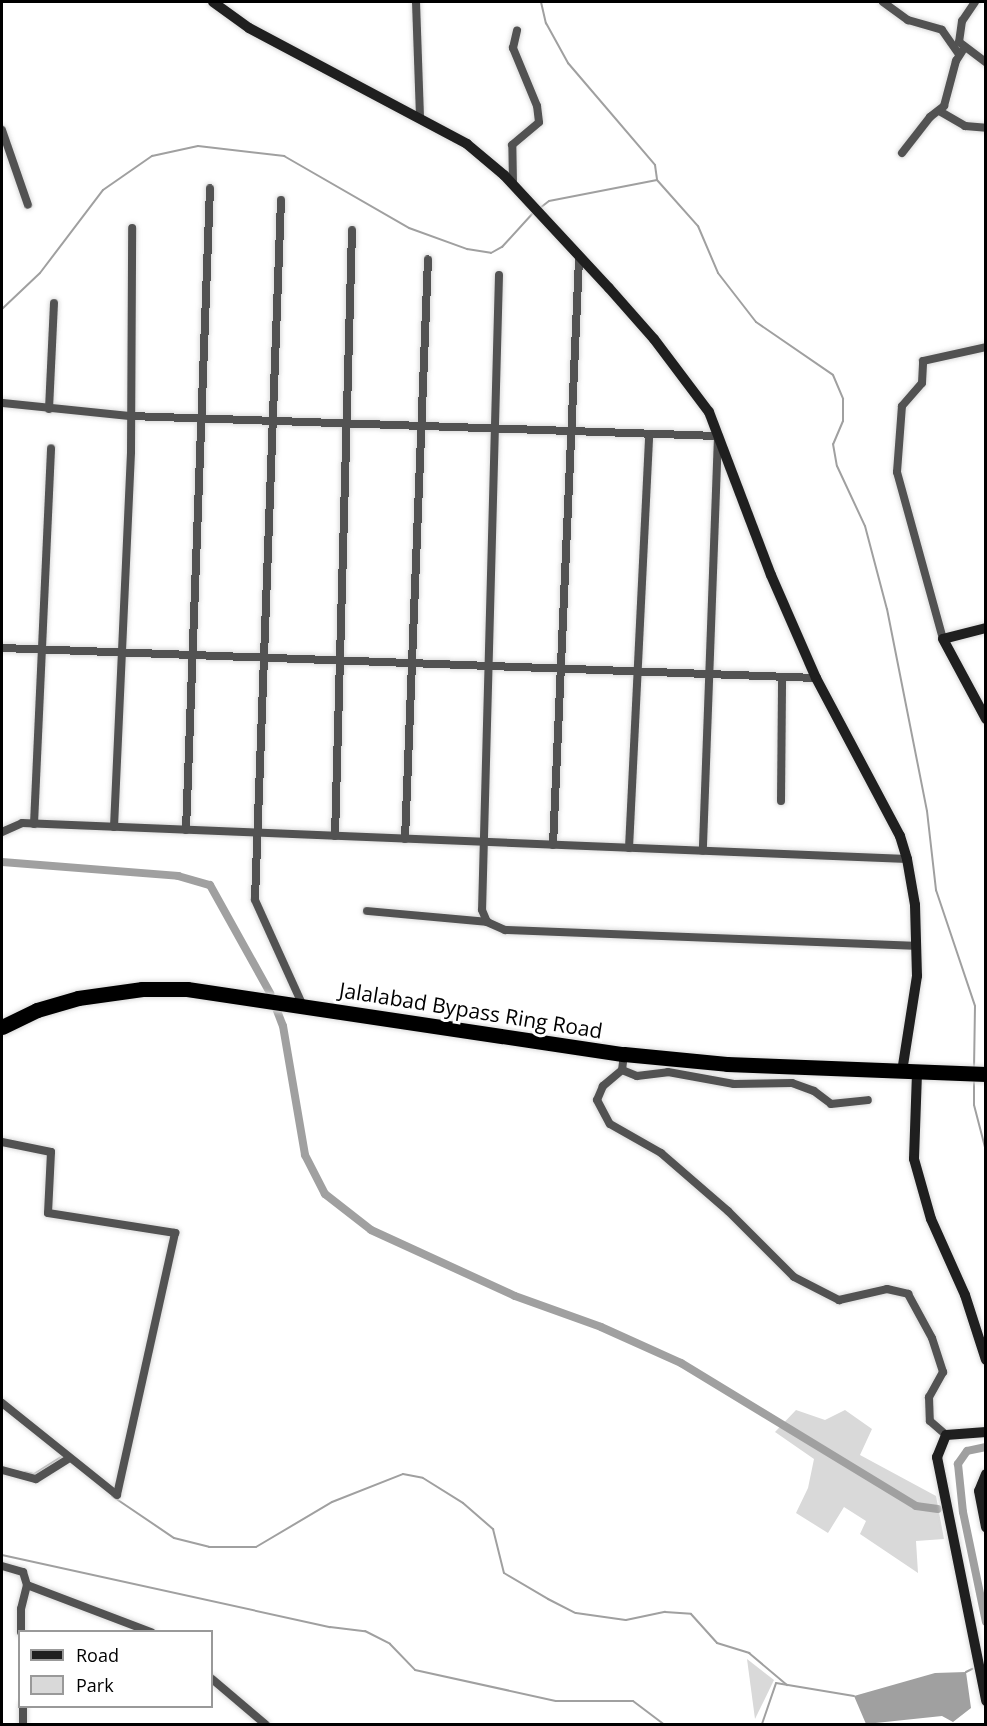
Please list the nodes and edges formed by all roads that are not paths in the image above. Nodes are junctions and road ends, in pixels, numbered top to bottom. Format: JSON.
{"nodes":[{"id":1,"x":213,"y":2,"type":"edge"},
{"id":2,"x":416,"y":2,"type":"edge"},
{"id":3,"x":883,"y":2,"type":"edge"},
{"id":4,"x":975,"y":2,"type":"edge"},
{"id":5,"x":517,"y":30,"type":"dead end"},
{"id":6,"x":961,"y":51,"type":"junction"},
{"id":7,"x":986,"y":62,"type":"edge"},
{"id":8,"x":941,"y":112,"type":"junction"},
{"id":9,"x":420,"y":117,"type":"junction"},
{"id":10,"x":986,"y":128,"type":"edge"},
{"id":11,"x":2,"y":130,"type":"edge"},
{"id":12,"x":902,"y":153,"type":"dead end"},
{"id":13,"x":513,"y":184,"type":"junction"},
{"id":14,"x":210,"y":188,"type":"dead end"},
{"id":15,"x":281,"y":200,"type":"dead end"},
{"id":16,"x":28,"y":205,"type":"dead end"},
{"id":17,"x":132,"y":228,"type":"dead end"},
{"id":18,"x":352,"y":230,"type":"dead end"},
{"id":19,"x":579,"y":258,"type":"junction"},
{"id":20,"x":428,"y":259,"type":"dead end"},
{"id":21,"x":499,"y":275,"type":"dead end"},
{"id":22,"x":54,"y":303,"type":"dead end"},
{"id":23,"x":986,"y":347,"type":"edge"},
{"id":24,"x":2,"y":404,"type":"edge"},
{"id":25,"x":49,"y":408,"type":"junction"},
{"id":26,"x":130,"y":416,"type":"junction"},
{"id":27,"x":201,"y":418,"type":"junction"},
{"id":28,"x":272,"y":421,"type":"junction"},
{"id":29,"x":346,"y":423,"type":"junction"},
{"id":30,"x":421,"y":426,"type":"junction"},
{"id":31,"x":495,"y":429,"type":"junction"},
{"id":32,"x":570,"y":431,"type":"junction"},
{"id":33,"x":649,"y":434,"type":"junction"},
{"id":34,"x":718,"y":436,"type":"junction"},
{"id":35,"x":51,"y":448,"type":"dead end"},
{"id":36,"x":986,"y":628,"type":"edge"},
{"id":37,"x":943,"y":639,"type":"junction"},
{"id":38,"x":2,"y":648,"type":"edge"},
{"id":39,"x":42,"y":650,"type":"junction"},
{"id":40,"x":122,"y":652,"type":"junction"},
{"id":41,"x":193,"y":655,"type":"junction"},
{"id":42,"x":264,"y":658,"type":"junction"},
{"id":43,"x":340,"y":661,"type":"junction"},
{"id":44,"x":412,"y":662,"type":"junction"},
{"id":45,"x":488,"y":666,"type":"junction"},
{"id":46,"x":560,"y":669,"type":"junction"},
{"id":47,"x":636,"y":672,"type":"junction"},
{"id":48,"x":709,"y":674,"type":"junction"},
{"id":49,"x":782,"y":677,"type":"junction"},
{"id":50,"x":816,"y":678,"type":"junction"},
{"id":51,"x":986,"y":719,"type":"edge"},
{"id":52,"x":781,"y":801,"type":"dead end"},
{"id":53,"x":34,"y":824,"type":"junction"},
{"id":54,"x":114,"y":827,"type":"junction"},
{"id":55,"x":186,"y":830,"type":"junction"},
{"id":56,"x":2,"y":832,"type":"edge"},
{"id":57,"x":257,"y":833,"type":"junction"},
{"id":58,"x":334,"y":836,"type":"junction"},
{"id":59,"x":405,"y":839,"type":"junction"},
{"id":60,"x":483,"y":842,"type":"junction"},
{"id":61,"x":553,"y":845,"type":"junction"},
{"id":62,"x":629,"y":848,"type":"junction"},
{"id":63,"x":703,"y":851,"type":"junction"},
{"id":64,"x":907,"y":859,"type":"junction"},
{"id":65,"x":367,"y":911,"type":"dead end"},
{"id":66,"x":487,"y":922,"type":"junction"},
{"id":67,"x":916,"y":946,"type":"junction"},
{"id":68,"x":303,"y":1005,"type":"junction"},
{"id":69,"x":2,"y":1027,"type":"edge"},
{"id":70,"x":624,"y":1054,"type":"junction"},
{"id":71,"x":622,"y":1070,"type":"junction"},
{"id":72,"x":909,"y":1073,"type":"junction"},
{"id":73,"x":986,"y":1074,"type":"edge"},
{"id":74,"x":868,"y":1100,"type":"dead end"},
{"id":75,"x":2,"y":1142,"type":"edge"},
{"id":76,"x":986,"y":1359,"type":"edge"},
{"id":77,"x":2,"y":1403,"type":"edge"},
{"id":78,"x":986,"y":1432,"type":"edge"},
{"id":79,"x":946,"y":1436,"type":"junction"},
{"id":80,"x":69,"y":1458,"type":"junction"},
{"id":81,"x":2,"y":1470,"type":"edge"},
{"id":82,"x":986,"y":1474,"type":"edge"},
{"id":83,"x":986,"y":1527,"type":"edge"},
{"id":84,"x":2,"y":1566,"type":"edge"},
{"id":85,"x":27,"y":1585,"type":"junction"},
{"id":86,"x":21,"y":1630,"type":"edge"},
{"id":87,"x":146,"y":1630,"type":"edge"},
{"id":88,"x":213,"y":1680,"type":"edge"},
{"id":89,"x":986,"y":1701,"type":"edge"},
{"id":90,"x":23,"y":1708,"type":"edge"},
{"id":91,"x":23,"y":1725,"type":"edge"},
{"id":92,"x":265,"y":1725,"type":"edge"}],
"edges":[{"from":1,"to":9,"type":"street"},
{"from":2,"to":9,"type":"street"},
{"from":3,"to":6,"type":"street"},
{"from":4,"to":6,"type":"street"},
{"from":5,"to":13,"type":"street"},
{"from":6,"to":7,"type":"street"},
{"from":6,"to":8,"type":"street"},
{"from":8,"to":10,"type":"street"},
{"from":8,"to":12,"type":"street"},
{"from":9,"to":13,"type":"street"},
{"from":11,"to":16,"type":"street"},
{"from":13,"to":19,"type":"street"},
{"from":14,"to":27,"type":"street"},
{"from":15,"to":28,"type":"street"},
{"from":17,"to":26,"type":"street"},
{"from":18,"to":29,"type":"street"},
{"from":19,"to":32,"type":"street"},
{"from":19,"to":34,"type":"street"},
{"from":20,"to":30,"type":"street"},
{"from":21,"to":31,"type":"street"},
{"from":22,"to":25,"type":"street"},
{"from":23,"to":37,"type":"street"},
{"from":24,"to":25,"type":"street"},
{"from":25,"to":26,"type":"street"},
{"from":26,"to":27,"type":"street"},
{"from":26,"to":40,"type":"street"},
{"from":27,"to":28,"type":"street"},
{"from":27,"to":41,"type":"street"},
{"from":28,"to":29,"type":"street"},
{"from":28,"to":42,"type":"street"},
{"from":29,"to":30,"type":"street"},
{"from":29,"to":43,"type":"street"},
{"from":30,"to":31,"type":"street"},
{"from":30,"to":44,"type":"street"},
{"from":31,"to":32,"type":"street"},
{"from":31,"to":45,"type":"street"},
{"from":32,"to":33,"type":"street"},
{"from":32,"to":46,"type":"street"},
{"from":33,"to":34,"type":"street"},
{"from":33,"to":47,"type":"street"},
{"from":34,"to":48,"type":"street"},
{"from":34,"to":50,"type":"street"},
{"from":35,"to":39,"type":"street"},
{"from":36,"to":37,"type":"street"},
{"from":37,"to":51,"type":"street"},
{"from":38,"to":39,"type":"street"},
{"from":39,"to":40,"type":"street"},
{"from":39,"to":53,"type":"street"},
{"from":40,"to":41,"type":"street"},
{"from":40,"to":54,"type":"street"},
{"from":41,"to":42,"type":"street"},
{"from":41,"to":55,"type":"street"},
{"from":42,"to":43,"type":"street"},
{"from":42,"to":57,"type":"street"},
{"from":43,"to":44,"type":"street"},
{"from":43,"to":58,"type":"street"},
{"from":44,"to":45,"type":"street"},
{"from":44,"to":59,"type":"street"},
{"from":45,"to":46,"type":"street"},
{"from":45,"to":60,"type":"street"},
{"from":46,"to":47,"type":"street"},
{"from":46,"to":61,"type":"street"},
{"from":47,"to":48,"type":"street"},
{"from":47,"to":62,"type":"street"},
{"from":48,"to":49,"type":"street"},
{"from":48,"to":63,"type":"street"},
{"from":49,"to":50,"type":"street"},
{"from":49,"to":52,"type":"street"},
{"from":50,"to":64,"type":"street"},
{"from":53,"to":54,"type":"street"},
{"from":53,"to":56,"type":"street"},
{"from":54,"to":55,"type":"street"},
{"from":55,"to":57,"type":"street"},
{"from":57,"to":58,"type":"street"},
{"from":57,"to":68,"type":"street"},
{"from":58,"to":59,"type":"street"},
{"from":59,"to":60,"type":"street"},
{"from":60,"to":61,"type":"street"},
{"from":60,"to":66,"type":"street"},
{"from":61,"to":62,"type":"street"},
{"from":62,"to":63,"type":"street"},
{"from":63,"to":64,"type":"street"},
{"from":64,"to":67,"type":"street"},
{"from":65,"to":66,"type":"street"},
{"from":66,"to":67,"type":"street"},
{"from":67,"to":72,"type":"street"},
{"from":68,"to":69,"type":"highway","name":"Jalalabad Bypass Ring Road"},
{"from":68,"to":70,"type":"highway","name":"Jalalabad Bypass Ring Road"},
{"from":70,"to":71,"type":"street"},
{"from":70,"to":72,"type":"highway","name":"Jalalabad Bypass Ring Road"},
{"from":71,"to":74,"type":"street"},
{"from":71,"to":79,"type":"street"},
{"from":72,"to":73,"type":"highway","name":"Jalalabad Bypass Ring Road"},
{"from":72,"to":76,"type":"street"},
{"from":75,"to":80,"type":"street"},
{"from":77,"to":80,"type":"street"},
{"from":78,"to":79,"type":"street"},
{"from":79,"to":89,"type":"street"},
{"from":80,"to":81,"type":"street"},
{"from":82,"to":83,"type":"street"},
{"from":84,"to":85,"type":"street"},
{"from":85,"to":86,"type":"street"},
{"from":85,"to":87,"type":"street"},
{"from":88,"to":92,"type":"street"},
{"from":90,"to":91,"type":"street"}]}
